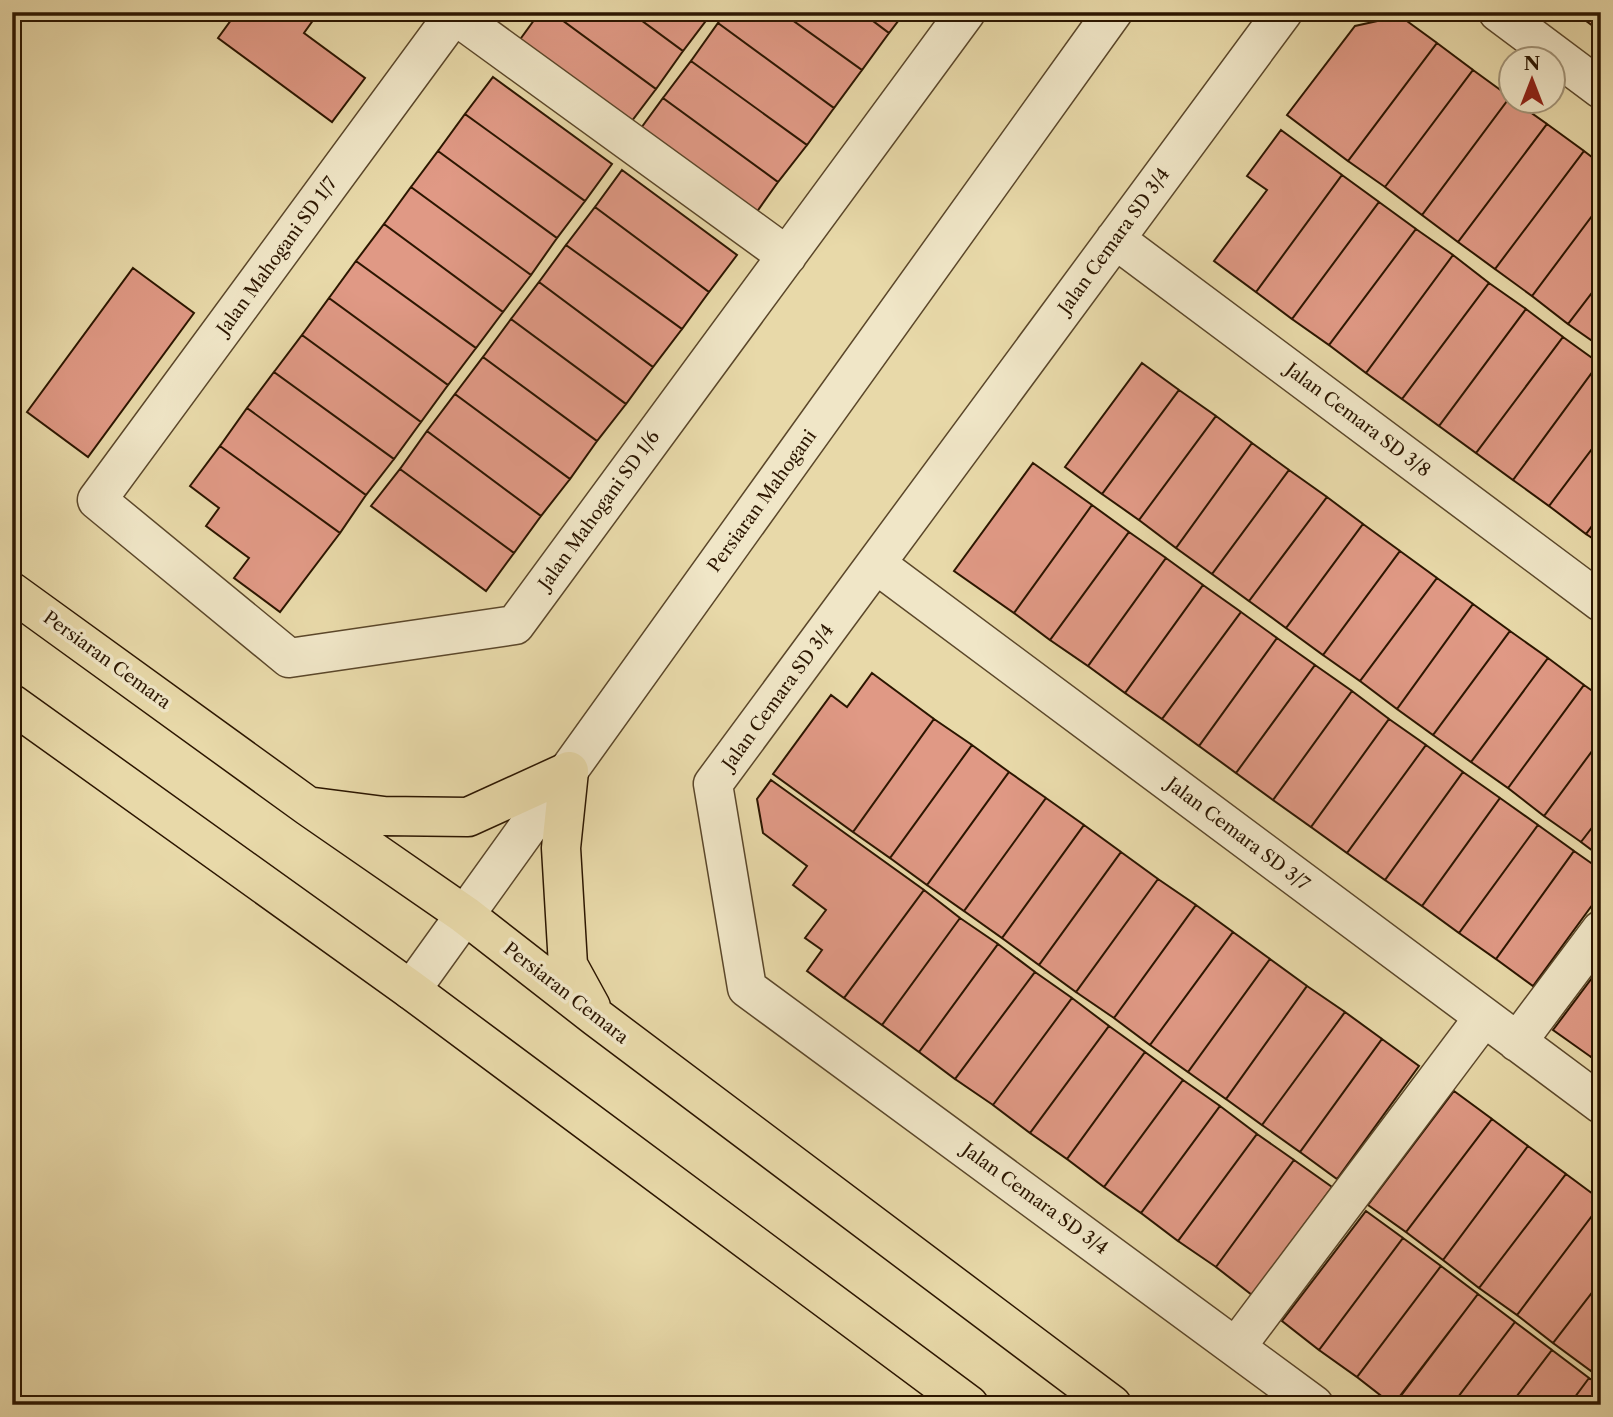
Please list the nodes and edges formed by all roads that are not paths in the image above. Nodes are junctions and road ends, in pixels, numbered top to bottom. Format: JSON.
{"nodes":[{"id":1,"x":966,"y":12,"type":"edge"},
{"id":2,"x":1113,"y":12,"type":"edge"},
{"id":3,"x":1283,"y":12,"type":"edge"},
{"id":4,"x":1498,"y":12,"type":"edge"},
{"id":5,"x":456,"y":13,"type":"edge"},
{"id":6,"x":1601,"y":89,"type":"edge"},
{"id":7,"x":1115,"y":239,"type":"junction"},
{"id":8,"x":787,"y":256,"type":"junction"},
{"id":9,"x":97,"y":500,"type":"joint"},
{"id":10,"x":876,"y":564,"type":"junction"},
{"id":11,"x":12,"y":592,"type":"edge"},
{"id":12,"x":1601,"y":602,"type":"edge"},
{"id":13,"x":12,"y":704,"type":"edge"},
{"id":14,"x":569,"y":771,"type":"junction"},
{"id":15,"x":309,"y":807,"type":"junction"},
{"id":16,"x":466,"y":915,"type":"junction"},
{"id":17,"x":1601,"y":930,"type":"edge"},
{"id":18,"x":411,"y":990,"type":"junction"},
{"id":19,"x":596,"y":1017,"type":"junction"},
{"id":20,"x":1484,"y":1017,"type":"junction"},
{"id":21,"x":1517,"y":1042,"type":"junction"},
{"id":22,"x":1601,"y":1104,"type":"edge"},
{"id":23,"x":1236,"y":1347,"type":"junction"},
{"id":24,"x":969,"y":1405,"type":"edge"},
{"id":25,"x":1112,"y":1405,"type":"edge"},
{"id":26,"x":1314,"y":1405,"type":"edge"}],
"edges":[{"from":1,"to":8,"type":"street","name":"Jalan Mahogani SD 1/6"},
{"from":2,"to":14,"type":"street","name":"Persiaran Mahogani"},
{"from":3,"to":7,"type":"street","name":"Jalan Cemara SD 3/4"},
{"from":4,"to":6,"type":"street"},
{"from":5,"to":8,"type":"street"},
{"from":5,"to":9,"type":"street","name":"Jalan Mahogani SD 1/7"},
{"from":7,"to":10,"type":"street","name":"Jalan Cemara SD 3/4"},
{"from":7,"to":12,"type":"street","name":"Jalan Cemara SD 3/8"},
{"from":8,"to":9,"type":"street","name":"Jalan Mahogani SD 1/6"},
{"from":10,"to":20,"type":"street","name":"Jalan Cemara SD 3/7"},
{"from":10,"to":23,"type":"street","name":"Jalan Cemara SD 3/4"},
{"from":11,"to":15,"type":"main road","name":"Persiaran Cemara"},
{"from":13,"to":18,"type":"main road"},
{"from":14,"to":15,"type":"main road"},
{"from":14,"to":16,"type":"street","name":"Persiaran Mahogani"},
{"from":14,"to":19,"type":"main road"},
{"from":15,"to":16,"type":"main road","name":"Persiaran Cemara"},
{"from":16,"to":18,"type":"street","name":"Persiaran Mahogani"},
{"from":16,"to":19,"type":"main road","name":"Persiaran Cemara"},
{"from":17,"to":21,"type":"street"},
{"from":18,"to":24,"type":"main road"},
{"from":19,"to":25,"type":"main road","name":"Persiaran Cemara"},
{"from":20,"to":21,"type":"street","name":"Jalan Cemara SD 3/7"},
{"from":20,"to":23,"type":"street"},
{"from":21,"to":22,"type":"street","name":"Jalan Cemara SD 3/7"},
{"from":23,"to":26,"type":"street","name":"Jalan Cemara SD 3/4"}]}
